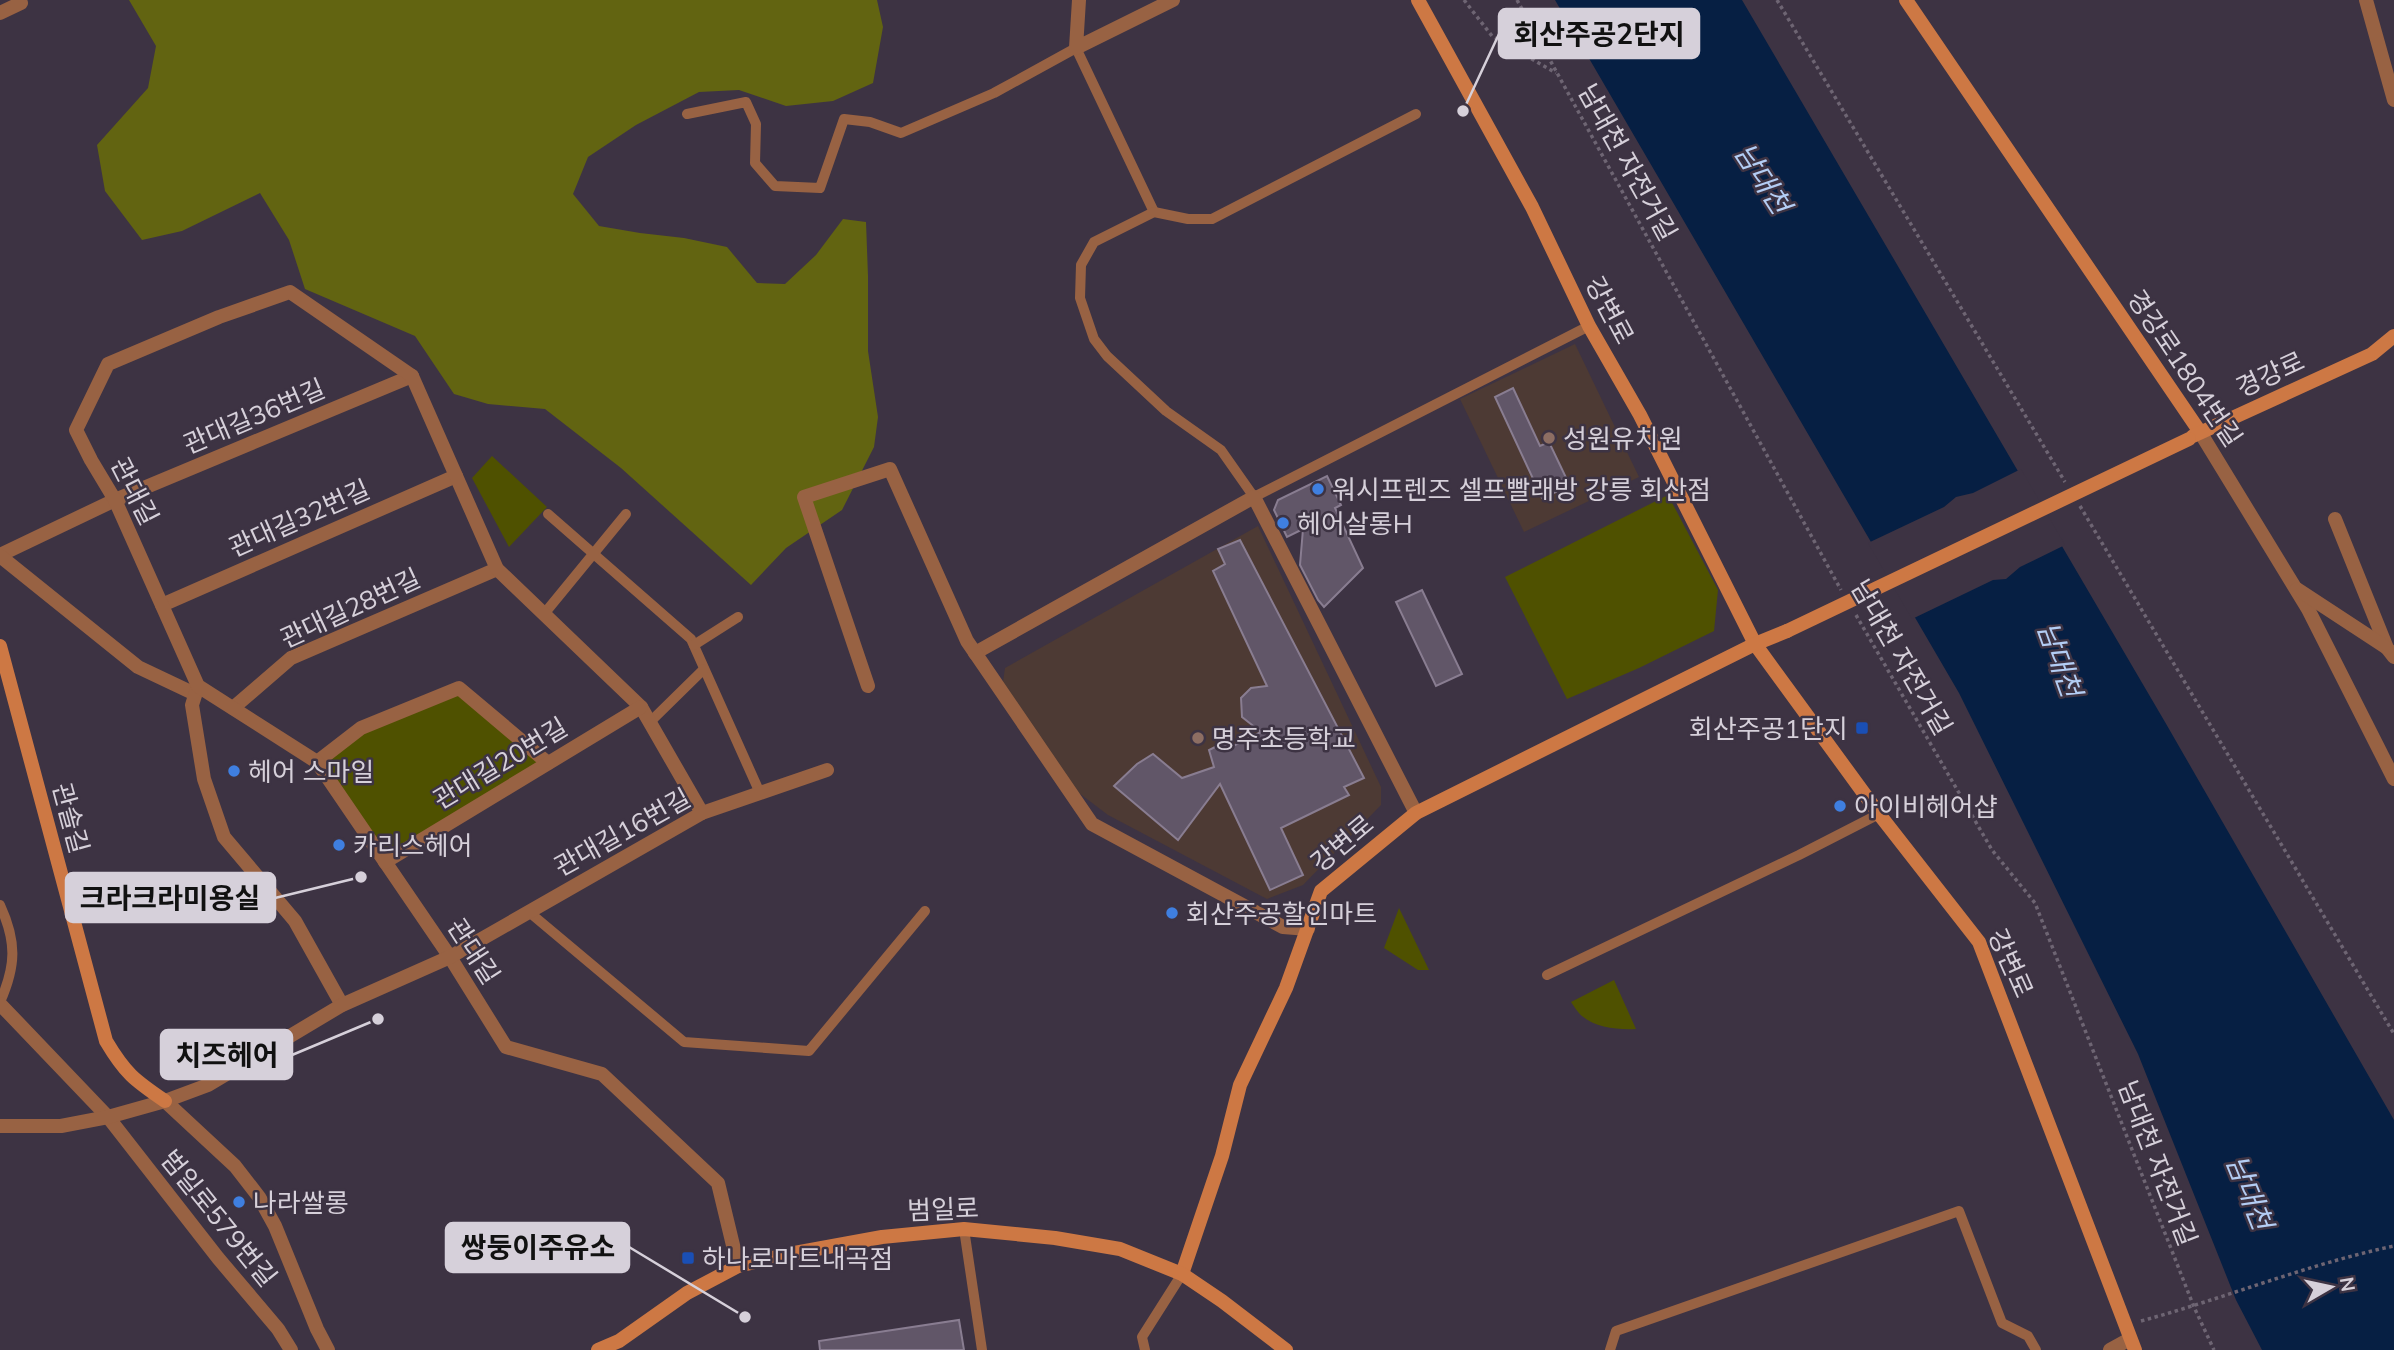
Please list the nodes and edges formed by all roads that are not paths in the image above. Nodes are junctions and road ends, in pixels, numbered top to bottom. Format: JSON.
{"nodes":[{"id":1,"x":1079,"y":0,"type":"edge"},
{"id":2,"x":1173,"y":0,"type":"edge"},
{"id":3,"x":1418,"y":0,"type":"edge"},
{"id":4,"x":1906,"y":0,"type":"edge"},
{"id":5,"x":2366,"y":0,"type":"edge"},
{"id":6,"x":21,"y":3,"type":"dead end"},
{"id":7,"x":0,"y":13,"type":"edge"},
{"id":8,"x":1076,"y":48,"type":"junction"},
{"id":9,"x":2394,"y":100,"type":"edge"},
{"id":10,"x":687,"y":114,"type":"dead end"},
{"id":11,"x":1416,"y":114,"type":"dead end"},
{"id":12,"x":1154,"y":212,"type":"junction"},
{"id":13,"x":1589,"y":326,"type":"junction"},
{"id":14,"x":2394,"y":336,"type":"edge"},
{"id":15,"x":2394,"y":351,"type":"edge"},
{"id":16,"x":2372,"y":354,"type":"junction"},
{"id":17,"x":412,"y":376,"type":"junction"},
{"id":18,"x":2195,"y":436,"type":"junction"},
{"id":19,"x":456,"y":476,"type":"junction"},
{"id":20,"x":1254,"y":497,"type":"junction"},
{"id":21,"x":115,"y":500,"type":"junction"},
{"id":22,"x":548,"y":514,"type":"dead end"},
{"id":23,"x":626,"y":514,"type":"dead end"},
{"id":24,"x":2335,"y":519,"type":"dead end"},
{"id":25,"x":592,"y":553,"type":"junction"},
{"id":26,"x":0,"y":556,"type":"edge"},
{"id":27,"x":497,"y":569,"type":"junction"},
{"id":28,"x":2294,"y":586,"type":"junction"},
{"id":29,"x":162,"y":605,"type":"junction"},
{"id":30,"x":544,"y":614,"type":"junction"},
{"id":31,"x":738,"y":617,"type":"dead end"},
{"id":32,"x":1755,"y":644,"type":"junction"},
{"id":33,"x":694,"y":645,"type":"junction"},
{"id":34,"x":0,"y":646,"type":"edge"},
{"id":35,"x":2390,"y":652,"type":"edge"},
{"id":36,"x":975,"y":653,"type":"junction"},
{"id":37,"x":704,"y":669,"type":"junction"},
{"id":38,"x":868,"y":686,"type":"dead end"},
{"id":39,"x":197,"y":690,"type":"junction"},
{"id":40,"x":233,"y":708,"type":"junction"},
{"id":41,"x":641,"y":708,"type":"junction"},
{"id":42,"x":650,"y":722,"type":"junction"},
{"id":43,"x":317,"y":762,"type":"junction"},
{"id":44,"x":548,"y":763,"type":"junction"},
{"id":45,"x":827,"y":770,"type":"dead end"},
{"id":46,"x":2394,"y":779,"type":"edge"},
{"id":47,"x":760,"y":793,"type":"junction"},
{"id":48,"x":702,"y":813,"type":"junction"},
{"id":49,"x":1416,"y":813,"type":"junction"},
{"id":50,"x":1879,"y":814,"type":"junction"},
{"id":51,"x":384,"y":862,"type":"junction"},
{"id":52,"x":0,"y":905,"type":"edge"},
{"id":53,"x":925,"y":911,"type":"dead end"},
{"id":54,"x":529,"y":912,"type":"junction"},
{"id":55,"x":1308,"y":929,"type":"junction"},
{"id":56,"x":450,"y":957,"type":"junction"},
{"id":57,"x":1546,"y":975,"type":"dead end"},
{"id":58,"x":0,"y":1003,"type":"edge"},
{"id":59,"x":342,"y":1004,"type":"junction"},
{"id":60,"x":165,"y":1101,"type":"junction"},
{"id":61,"x":108,"y":1116,"type":"junction"},
{"id":62,"x":0,"y":1126,"type":"edge"},
{"id":63,"x":964,"y":1230,"type":"junction"},
{"id":64,"x":737,"y":1266,"type":"junction"},
{"id":65,"x":1182,"y":1274,"type":"junction"},
{"id":66,"x":2130,"y":1338,"type":"edge"},
{"id":67,"x":291,"y":1350,"type":"edge"},
{"id":68,"x":328,"y":1350,"type":"edge"},
{"id":69,"x":598,"y":1350,"type":"edge"},
{"id":70,"x":982,"y":1350,"type":"edge"},
{"id":71,"x":1145,"y":1350,"type":"edge"},
{"id":72,"x":1286,"y":1350,"type":"edge"},
{"id":73,"x":1610,"y":1350,"type":"edge"},
{"id":74,"x":2036,"y":1350,"type":"edge"},
{"id":75,"x":2110,"y":1350,"type":"edge"}],
"edges":[{"from":1,"to":8,"type":"street"},
{"from":2,"to":8,"type":"street"},
{"from":3,"to":13,"type":"street","name":"강변로"},
{"from":4,"to":18,"type":"street","name":"경강로1804번길"},
{"from":5,"to":9,"type":"street"},
{"from":6,"to":7,"type":"street"},
{"from":8,"to":10,"type":"lane"},
{"from":8,"to":12,"type":"lane"},
{"from":11,"to":12,"type":"lane"},
{"from":12,"to":20,"type":"lane"},
{"from":13,"to":20,"type":"lane"},
{"from":13,"to":32,"type":"street","name":"강변로"},
{"from":14,"to":16,"type":"street","name":"경강로"},
{"from":15,"to":16,"type":"street","name":"경강로"},
{"from":16,"to":18,"type":"street","name":"경강로"},
{"from":17,"to":19,"type":"street"},
{"from":17,"to":21,"type":"street","name":"관대길36번길"},
{"from":17,"to":21,"type":"street","name":"관대길"},
{"from":18,"to":28,"type":"street","name":"경강로1804번길"},
{"from":18,"to":32,"type":"street","name":"강변로","bridge":true},
{"from":19,"to":27,"type":"street"},
{"from":19,"to":29,"type":"street","name":"관대길32번길"},
{"from":20,"to":36,"type":"street"},
{"from":20,"to":49,"type":"street"},
{"from":21,"to":26,"type":"street"},
{"from":21,"to":29,"type":"street","name":"관대길"},
{"from":22,"to":25,"type":"lane"},
{"from":23,"to":25,"type":"lane"},
{"from":24,"to":35,"type":"street"},
{"from":25,"to":30,"type":"lane"},
{"from":25,"to":33,"type":"lane"},
{"from":26,"to":39,"type":"street"},
{"from":27,"to":30,"type":"street"},
{"from":27,"to":40,"type":"street","name":"관대길28번길"},
{"from":28,"to":35,"type":"street"},
{"from":28,"to":46,"type":"street","name":"경강로1804번길"},
{"from":29,"to":39,"type":"street","name":"관대길"},
{"from":30,"to":41,"type":"street"},
{"from":31,"to":33,"type":"lane"},
{"from":32,"to":49,"type":"street","name":"강변로"},
{"from":32,"to":50,"type":"street","name":"강변로"},
{"from":33,"to":37,"type":"lane"},
{"from":34,"to":60,"type":"street","name":"관솔길"},
{"from":36,"to":38,"type":"street"},
{"from":36,"to":55,"type":"street"},
{"from":37,"to":42,"type":"lane"},
{"from":37,"to":47,"type":"lane"},
{"from":39,"to":40,"type":"street","name":"관대길"},
{"from":39,"to":59,"type":"street"},
{"from":40,"to":43,"type":"street","name":"관대길"},
{"from":41,"to":42,"type":"street"},
{"from":41,"to":44,"type":"street","name":"관대길20번길"},
{"from":42,"to":48,"type":"street"},
{"from":43,"to":44,"type":"street"},
{"from":43,"to":51,"type":"street","name":"관대길"},
{"from":44,"to":51,"type":"street","name":"관대길20번길"},
{"from":45,"to":47,"type":"street","name":"관대길16번길"},
{"from":47,"to":48,"type":"street","name":"관대길16번길"},
{"from":48,"to":54,"type":"street","name":"관대길16번길"},
{"from":49,"to":55,"type":"street","name":"강변로"},
{"from":50,"to":57,"type":"lane"},
{"from":50,"to":66,"type":"street","name":"강변로"},
{"from":51,"to":56,"type":"street","name":"관대길"},
{"from":52,"to":58,"type":"lane"},
{"from":53,"to":54,"type":"lane"},
{"from":54,"to":56,"type":"street","name":"관대길16번길"},
{"from":55,"to":65,"type":"street","name":"강변로"},
{"from":56,"to":59,"type":"street"},
{"from":56,"to":64,"type":"street","name":"관대길"},
{"from":58,"to":61,"type":"street","name":"범일로579번길"},
{"from":59,"to":60,"type":"street"},
{"from":60,"to":61,"type":"street"},
{"from":60,"to":68,"type":"street"},
{"from":61,"to":62,"type":"street"},
{"from":61,"to":67,"type":"street","name":"범일로579번길"},
{"from":63,"to":64,"type":"street","name":"범일로"},
{"from":63,"to":65,"type":"street","name":"범일로"},
{"from":63,"to":70,"type":"lane"},
{"from":64,"to":69,"type":"street","name":"범일로"},
{"from":65,"to":71,"type":"lane"},
{"from":65,"to":72,"type":"street","name":"범일로"},
{"from":66,"to":75,"type":"street"},
{"from":73,"to":74,"type":"lane"}]}
